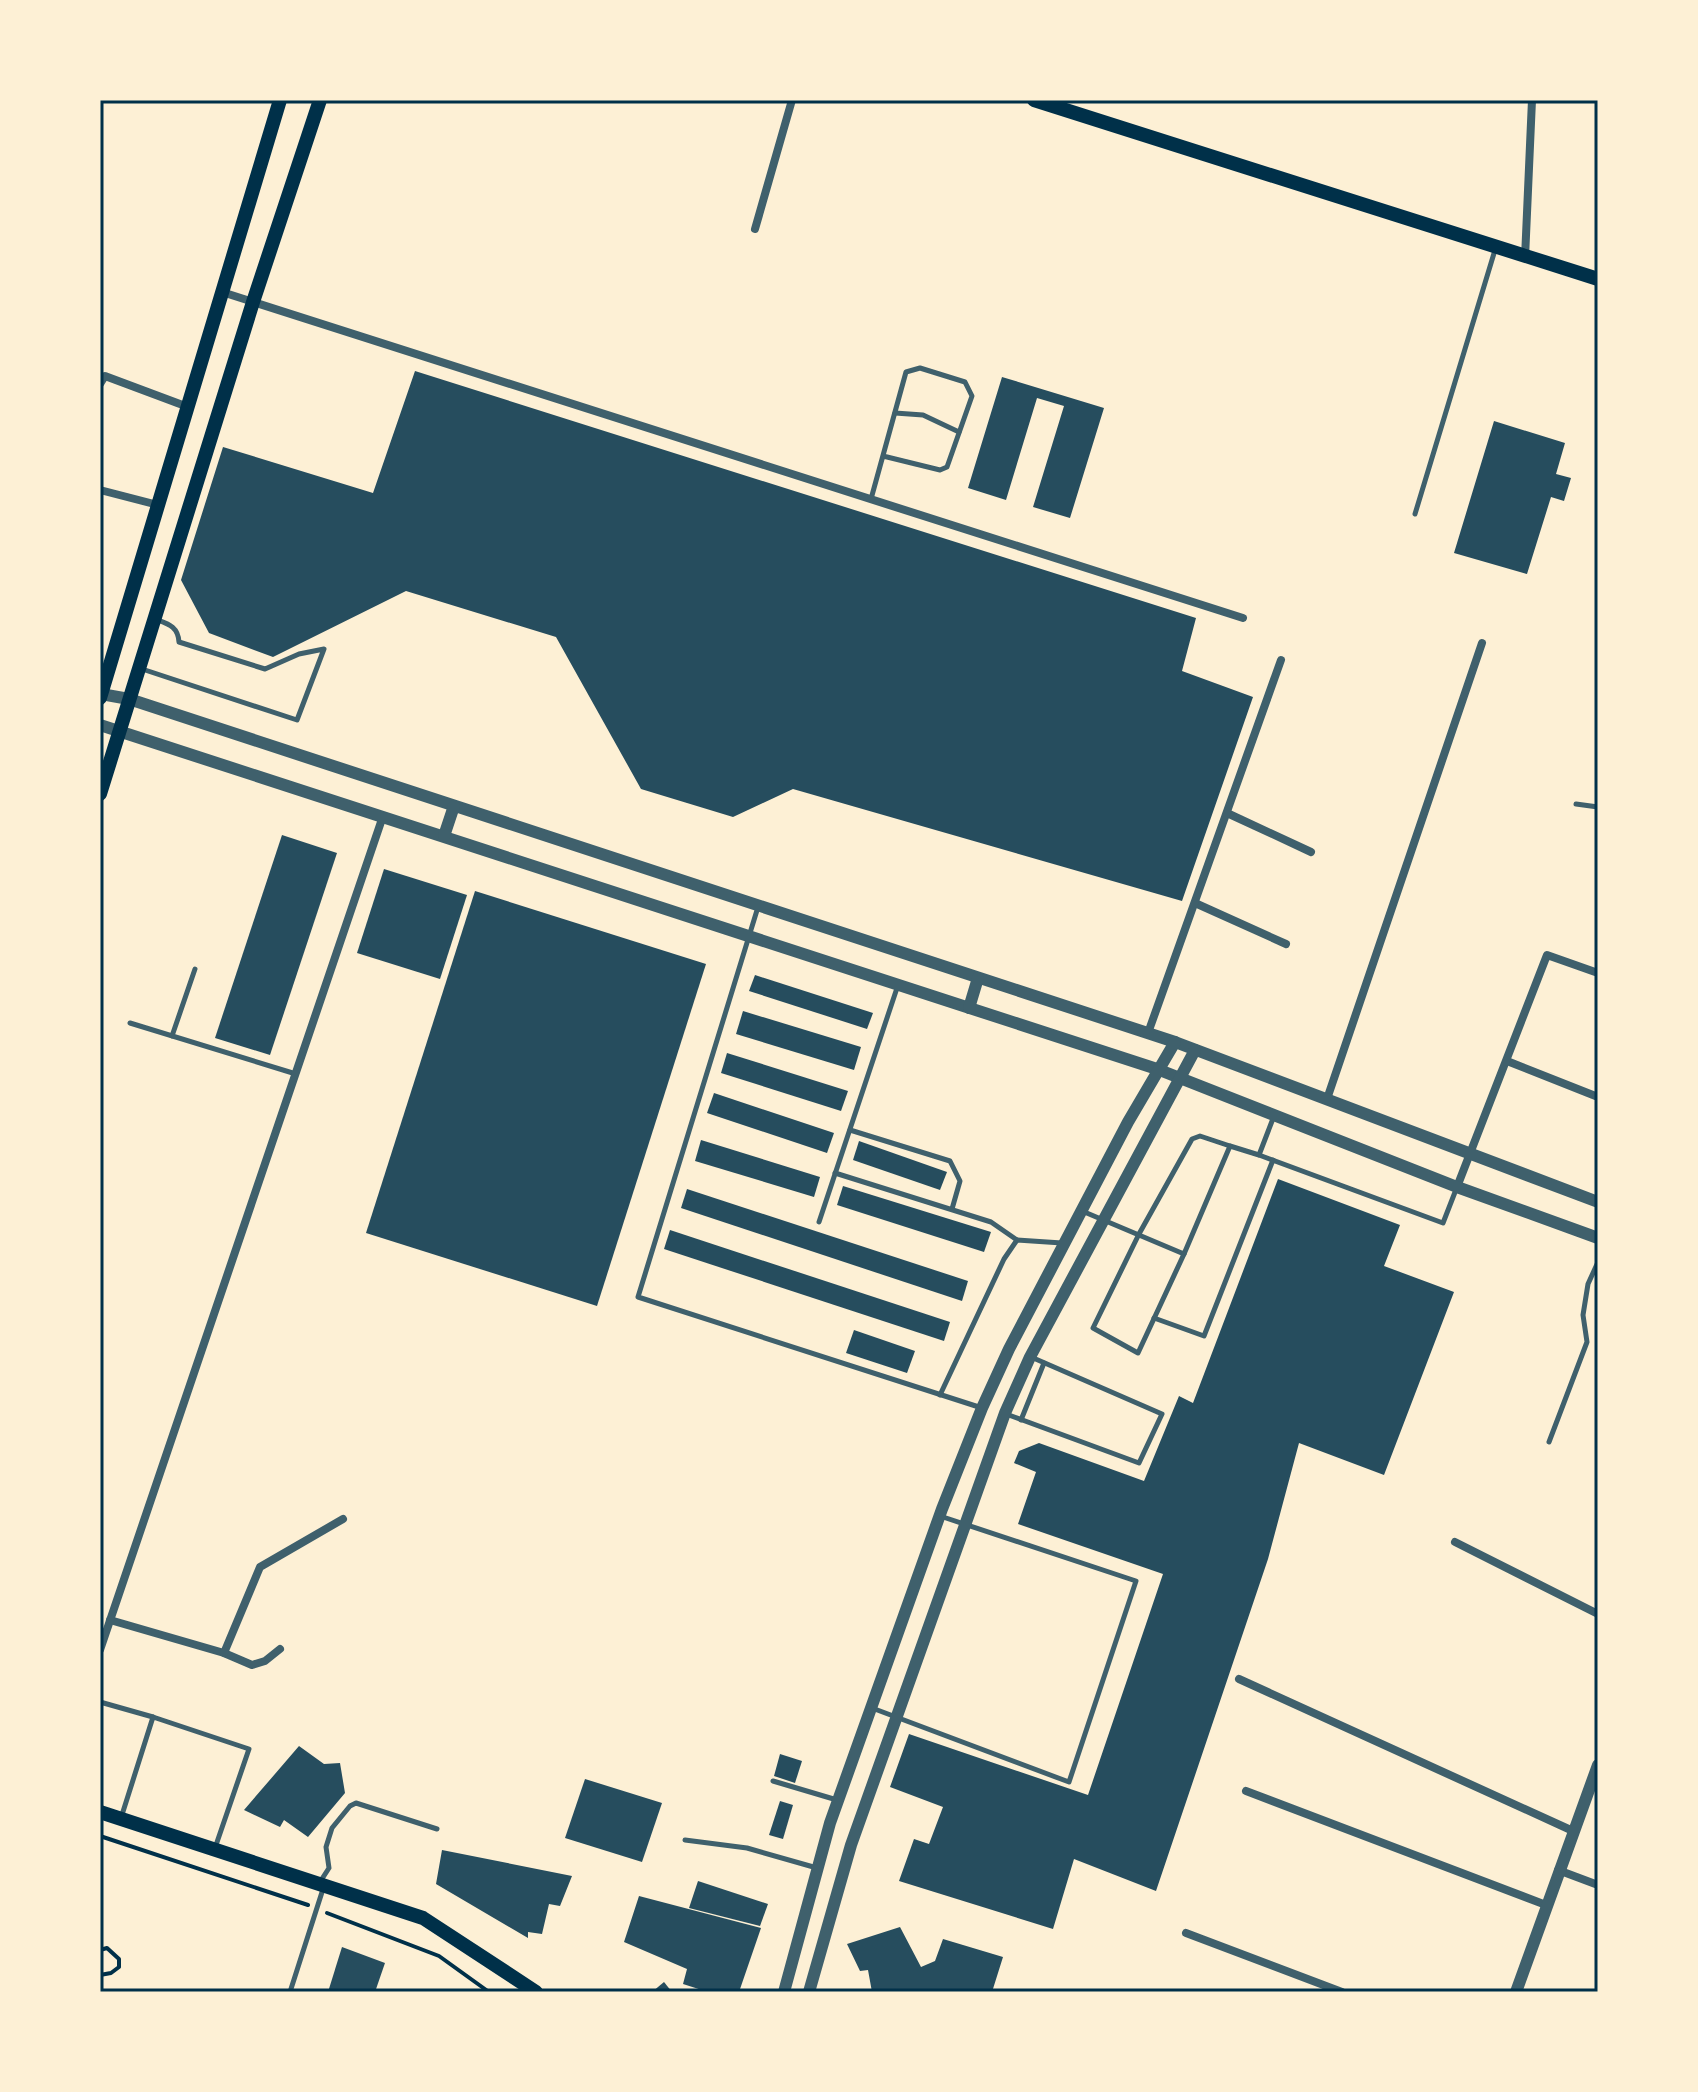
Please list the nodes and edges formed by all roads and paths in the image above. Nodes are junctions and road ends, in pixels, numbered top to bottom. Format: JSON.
{"nodes":[{"id":1,"x":280,"y":100,"type":"edge"},
{"id":2,"x":320,"y":100,"type":"edge"},
{"id":3,"x":792,"y":100,"type":"edge"},
{"id":4,"x":1034,"y":100,"type":"edge"},
{"id":5,"x":1532,"y":100,"type":"edge"},
{"id":6,"x":755,"y":229,"type":"dead end"},
{"id":7,"x":1495,"y":249,"type":"junction"},
{"id":8,"x":1524,"y":259,"type":"junction"},
{"id":9,"x":1598,"y":279,"type":"edge"},
{"id":10,"x":222,"y":292,"type":"junction"},
{"id":11,"x":253,"y":302,"type":"junction"},
{"id":12,"x":100,"y":384,"type":"edge"},
{"id":13,"x":188,"y":407,"type":"junction"},
{"id":14,"x":895,"y":413,"type":"junction"},
{"id":15,"x":959,"y":432,"type":"junction"},
{"id":16,"x":883,"y":456,"type":"junction"},
{"id":17,"x":100,"y":490,"type":"edge"},
{"id":18,"x":871,"y":499,"type":"junction"},
{"id":19,"x":158,"y":505,"type":"junction"},
{"id":20,"x":1415,"y":514,"type":"dead end"},
{"id":21,"x":154,"y":618,"type":"junction"},
{"id":22,"x":1243,"y":618,"type":"dead end"},
{"id":23,"x":1482,"y":643,"type":"dead end"},
{"id":24,"x":1281,"y":660,"type":"dead end"},
{"id":25,"x":138,"y":668,"type":"junction"},
{"id":26,"x":100,"y":695,"type":"edge"},
{"id":27,"x":129,"y":699,"type":"junction"},
{"id":28,"x":100,"y":725,"type":"edge"},
{"id":29,"x":121,"y":731,"type":"junction"},
{"id":30,"x":100,"y":794,"type":"edge"},
{"id":31,"x":1576,"y":804,"type":"dead end"},
{"id":32,"x":454,"y":806,"type":"junction"},
{"id":33,"x":1598,"y":807,"type":"edge"},
{"id":34,"x":1227,"y":813,"type":"junction"},
{"id":35,"x":383,"y":816,"type":"junction"},
{"id":36,"x":444,"y":836,"type":"junction"},
{"id":37,"x":1311,"y":852,"type":"dead end"},
{"id":38,"x":1195,"y":903,"type":"junction"},
{"id":39,"x":758,"y":906,"type":"junction"},
{"id":40,"x":749,"y":937,"type":"junction"},
{"id":41,"x":1286,"y":944,"type":"dead end"},
{"id":42,"x":195,"y":969,"type":"dead end"},
{"id":43,"x":1598,"y":973,"type":"edge"},
{"id":44,"x":978,"y":978,"type":"junction"},
{"id":45,"x":898,"y":985,"type":"junction"},
{"id":46,"x":969,"y":1008,"type":"junction"},
{"id":47,"x":130,"y":1023,"type":"dead end"},
{"id":48,"x":1148,"y":1033,"type":"junction"},
{"id":49,"x":172,"y":1036,"type":"junction"},
{"id":50,"x":1175,"y":1042,"type":"junction"},
{"id":51,"x":1195,"y":1050,"type":"junction"},
{"id":52,"x":1507,"y":1061,"type":"junction"},
{"id":53,"x":1157,"y":1069,"type":"junction"},
{"id":54,"x":296,"y":1074,"type":"junction"},
{"id":55,"x":1182,"y":1079,"type":"junction"},
{"id":56,"x":1598,"y":1097,"type":"edge"},
{"id":57,"x":1327,"y":1099,"type":"junction"},
{"id":58,"x":1275,"y":1115,"type":"junction"},
{"id":59,"x":850,"y":1130,"type":"junction"},
{"id":60,"x":1230,"y":1146,"type":"junction"},
{"id":61,"x":1471,"y":1154,"type":"junction"},
{"id":62,"x":1259,"y":1155,"type":"junction"},
{"id":63,"x":1273,"y":1160,"type":"junction"},
{"id":64,"x":835,"y":1173,"type":"junction"},
{"id":65,"x":1457,"y":1187,"type":"junction"},
{"id":66,"x":1598,"y":1202,"type":"edge"},
{"id":67,"x":952,"y":1209,"type":"junction"},
{"id":68,"x":1082,"y":1211,"type":"junction"},
{"id":69,"x":1104,"y":1220,"type":"junction"},
{"id":70,"x":819,"y":1222,"type":"dead end"},
{"id":71,"x":1139,"y":1234,"type":"junction"},
{"id":72,"x":1598,"y":1238,"type":"edge"},
{"id":73,"x":1017,"y":1240,"type":"junction"},
{"id":74,"x":1065,"y":1243,"type":"junction"},
{"id":75,"x":1184,"y":1254,"type":"junction"},
{"id":76,"x":1598,"y":1262,"type":"edge"},
{"id":77,"x":1154,"y":1318,"type":"junction"},
{"id":78,"x":1030,"y":1357,"type":"junction"},
{"id":79,"x":1044,"y":1363,"type":"junction"},
{"id":80,"x":940,"y":1395,"type":"junction"},
{"id":81,"x":982,"y":1408,"type":"junction"},
{"id":82,"x":1005,"y":1413,"type":"junction"},
{"id":83,"x":1021,"y":1420,"type":"junction"},
{"id":84,"x":1549,"y":1442,"type":"dead end"},
{"id":85,"x":940,"y":1516,"type":"junction"},
{"id":86,"x":343,"y":1519,"type":"dead end"},
{"id":87,"x":963,"y":1523,"type":"junction"},
{"id":88,"x":1455,"y":1542,"type":"dead end"},
{"id":89,"x":1598,"y":1614,"type":"edge"},
{"id":90,"x":110,"y":1620,"type":"junction"},
{"id":91,"x":280,"y":1649,"type":"dead end"},
{"id":92,"x":100,"y":1650,"type":"edge"},
{"id":93,"x":224,"y":1653,"type":"junction"},
{"id":94,"x":1239,"y":1679,"type":"dead end"},
{"id":95,"x":100,"y":1702,"type":"edge"},
{"id":96,"x":871,"y":1707,"type":"junction"},
{"id":97,"x":153,"y":1717,"type":"junction"},
{"id":98,"x":898,"y":1717,"type":"junction"},
{"id":99,"x":1598,"y":1765,"type":"edge"},
{"id":100,"x":773,"y":1781,"type":"dead end"},
{"id":101,"x":1246,"y":1791,"type":"dead end"},
{"id":102,"x":838,"y":1801,"type":"junction"},
{"id":103,"x":100,"y":1812,"type":"edge"},
{"id":104,"x":120,"y":1819,"type":"junction"},
{"id":105,"x":437,"y":1829,"type":"dead end"},
{"id":106,"x":1573,"y":1831,"type":"junction"},
{"id":107,"x":100,"y":1836,"type":"edge"},
{"id":108,"x":685,"y":1840,"type":"dead end"},
{"id":109,"x":215,"y":1849,"type":"junction"},
{"id":110,"x":818,"y":1868,"type":"junction"},
{"id":111,"x":1558,"y":1870,"type":"junction"},
{"id":112,"x":322,"y":1884,"type":"junction"},
{"id":113,"x":1598,"y":1885,"type":"edge"},
{"id":114,"x":813,"y":1887,"type":"junction"},
{"id":115,"x":836,"y":1896,"type":"junction"},
{"id":116,"x":1546,"y":1905,"type":"junction"},
{"id":117,"x":316,"y":1908,"type":"junction"},
{"id":118,"x":1186,"y":1933,"type":"dead end"},
{"id":119,"x":100,"y":1950,"type":"edge"},
{"id":120,"x":100,"y":1975,"type":"edge"},
{"id":121,"x":290,"y":1992,"type":"edge"},
{"id":122,"x":489,"y":1992,"type":"edge"},
{"id":123,"x":536,"y":1992,"type":"edge"},
{"id":124,"x":784,"y":1992,"type":"edge"},
{"id":125,"x":809,"y":1992,"type":"edge"},
{"id":126,"x":1342,"y":1992,"type":"edge"},
{"id":127,"x":1516,"y":1992,"type":"edge"}],
"edges":[{"from":1,"to":10,"type":"main road"},
{"from":2,"to":11,"type":"main road"},
{"from":3,"to":6,"type":"street"},
{"from":4,"to":7,"type":"main road"},
{"from":5,"to":8,"type":"street"},
{"from":7,"to":8,"type":"main road"},
{"from":7,"to":20,"type":"lane"},
{"from":8,"to":9,"type":"main road"},
{"from":10,"to":11,"type":"street"},
{"from":10,"to":13,"type":"main road"},
{"from":11,"to":18,"type":"street"},
{"from":11,"to":21,"type":"main road"},
{"from":12,"to":13,"type":"street"},
{"from":13,"to":19,"type":"main road"},
{"from":14,"to":15,"type":"lane"},
{"from":14,"to":15,"type":"lane"},
{"from":14,"to":16,"type":"lane"},
{"from":15,"to":16,"type":"lane"},
{"from":16,"to":18,"type":"lane"},
{"from":17,"to":19,"type":"street"},
{"from":18,"to":22,"type":"street"},
{"from":19,"to":26,"type":"main road"},
{"from":21,"to":25,"type":"main road"},
{"from":21,"to":25,"type":"lane"},
{"from":23,"to":57,"type":"street"},
{"from":24,"to":34,"type":"street"},
{"from":25,"to":27,"type":"main road"},
{"from":26,"to":27,"type":"street"},
{"from":27,"to":29,"type":"main road"},
{"from":27,"to":32,"type":"street"},
{"from":28,"to":29,"type":"street"},
{"from":29,"to":30,"type":"main road"},
{"from":29,"to":35,"type":"street"},
{"from":31,"to":33,"type":"lane"},
{"from":32,"to":36,"type":"street"},
{"from":32,"to":39,"type":"street"},
{"from":34,"to":37,"type":"street"},
{"from":34,"to":38,"type":"street"},
{"from":35,"to":36,"type":"street"},
{"from":35,"to":54,"type":"street"},
{"from":36,"to":40,"type":"street"},
{"from":38,"to":41,"type":"street"},
{"from":38,"to":48,"type":"street"},
{"from":39,"to":40,"type":"lane"},
{"from":39,"to":44,"type":"street"},
{"from":40,"to":45,"type":"street"},
{"from":40,"to":80,"type":"lane"},
{"from":42,"to":49,"type":"lane"},
{"from":43,"to":52,"type":"street"},
{"from":44,"to":46,"type":"street"},
{"from":44,"to":48,"type":"street"},
{"from":45,"to":46,"type":"street"},
{"from":45,"to":59,"type":"lane"},
{"from":46,"to":53,"type":"street"},
{"from":47,"to":49,"type":"lane"},
{"from":48,"to":50,"type":"street"},
{"from":49,"to":54,"type":"lane"},
{"from":50,"to":51,"type":"street"},
{"from":50,"to":53,"type":"street"},
{"from":51,"to":55,"type":"street"},
{"from":51,"to":57,"type":"street"},
{"from":52,"to":56,"type":"street"},
{"from":52,"to":61,"type":"street"},
{"from":53,"to":55,"type":"street"},
{"from":53,"to":68,"type":"street"},
{"from":54,"to":90,"type":"street"},
{"from":55,"to":58,"type":"street"},
{"from":55,"to":69,"type":"street"},
{"from":57,"to":61,"type":"street"},
{"from":58,"to":62,"type":"lane"},
{"from":58,"to":65,"type":"street"},
{"from":59,"to":64,"type":"lane"},
{"from":59,"to":67,"type":"lane"},
{"from":60,"to":62,"type":"lane"},
{"from":60,"to":71,"type":"lane"},
{"from":60,"to":75,"type":"lane"},
{"from":61,"to":65,"type":"street"},
{"from":61,"to":66,"type":"street"},
{"from":62,"to":63,"type":"lane"},
{"from":63,"to":65,"type":"lane"},
{"from":63,"to":77,"type":"lane"},
{"from":64,"to":67,"type":"lane"},
{"from":64,"to":70,"type":"lane"},
{"from":65,"to":72,"type":"street"},
{"from":67,"to":73,"type":"lane"},
{"from":68,"to":69,"type":"lane"},
{"from":68,"to":74,"type":"street"},
{"from":69,"to":71,"type":"lane"},
{"from":69,"to":78,"type":"street"},
{"from":71,"to":75,"type":"lane"},
{"from":71,"to":77,"type":"lane"},
{"from":73,"to":74,"type":"lane"},
{"from":73,"to":80,"type":"lane"},
{"from":74,"to":81,"type":"street"},
{"from":75,"to":77,"type":"lane"},
{"from":76,"to":84,"type":"lane"},
{"from":78,"to":79,"type":"lane"},
{"from":78,"to":82,"type":"street"},
{"from":79,"to":83,"type":"lane"},
{"from":79,"to":83,"type":"lane"},
{"from":80,"to":81,"type":"lane"},
{"from":81,"to":85,"type":"street"},
{"from":82,"to":83,"type":"lane"},
{"from":82,"to":87,"type":"street"},
{"from":85,"to":87,"type":"lane"},
{"from":85,"to":96,"type":"street"},
{"from":86,"to":93,"type":"street"},
{"from":87,"to":98,"type":"street"},
{"from":87,"to":98,"type":"lane"},
{"from":88,"to":89,"type":"street"},
{"from":90,"to":92,"type":"street"},
{"from":90,"to":93,"type":"street"},
{"from":91,"to":93,"type":"street"},
{"from":94,"to":106,"type":"street"},
{"from":95,"to":97,"type":"lane"},
{"from":96,"to":98,"type":"lane"},
{"from":96,"to":102,"type":"street"},
{"from":97,"to":104,"type":"lane"},
{"from":97,"to":109,"type":"lane"},
{"from":98,"to":115,"type":"street"},
{"from":99,"to":106,"type":"street"},
{"from":100,"to":102,"type":"lane"},
{"from":101,"to":116,"type":"street"},
{"from":102,"to":110,"type":"street"},
{"from":103,"to":104,"type":"main road"},
{"from":104,"to":109,"type":"main road"},
{"from":105,"to":112,"type":"lane"},
{"from":106,"to":111,"type":"street"},
{"from":107,"to":117,"type":"path"},
{"from":108,"to":110,"type":"lane"},
{"from":109,"to":112,"type":"main road"},
{"from":110,"to":114,"type":"street"},
{"from":111,"to":113,"type":"street"},
{"from":111,"to":116,"type":"street"},
{"from":112,"to":117,"type":"lane"},
{"from":112,"to":123,"type":"main road"},
{"from":114,"to":115,"type":"street"},
{"from":114,"to":124,"type":"street"},
{"from":115,"to":125,"type":"street"},
{"from":116,"to":127,"type":"street"},
{"from":117,"to":121,"type":"lane"},
{"from":117,"to":122,"type":"path"},
{"from":118,"to":126,"type":"street"},
{"from":119,"to":120,"type":"path"}]}
